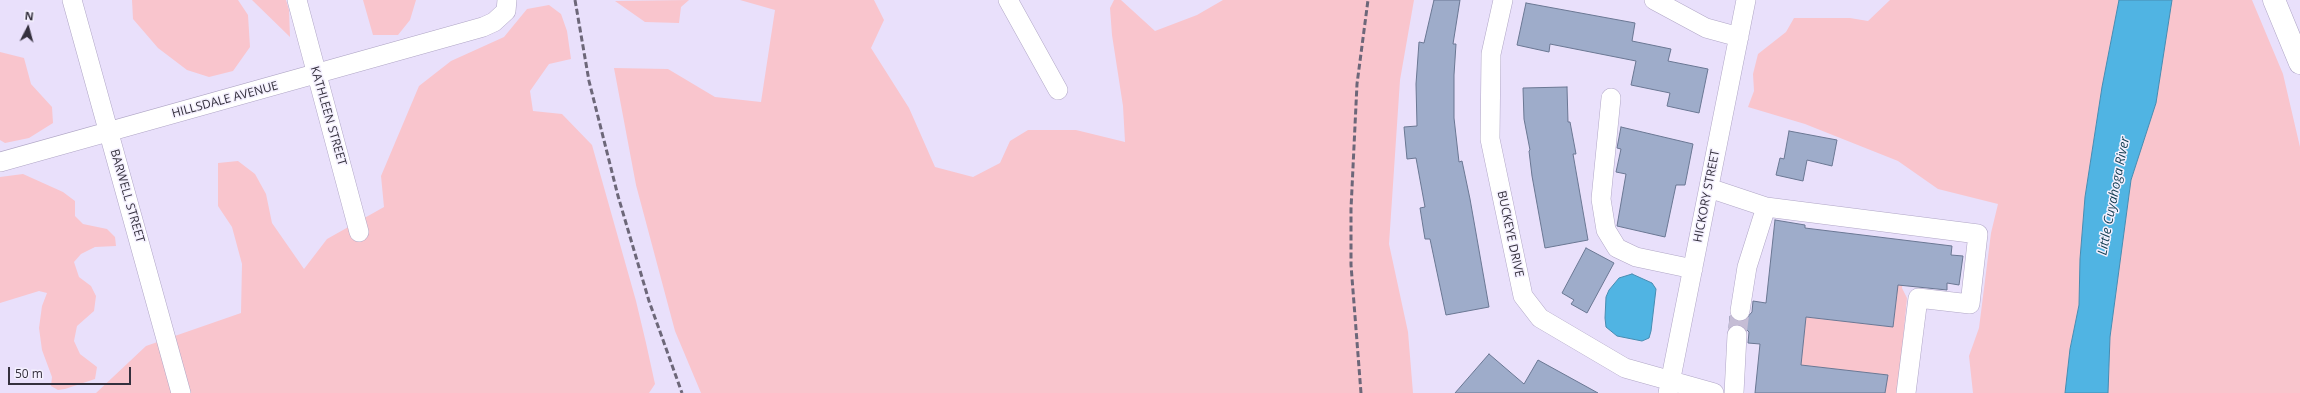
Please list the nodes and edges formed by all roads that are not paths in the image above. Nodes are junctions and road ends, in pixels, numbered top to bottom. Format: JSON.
{"nodes":[{"id":1,"x":72,"y":0,"type":"edge"},
{"id":2,"x":298,"y":0,"type":"edge"},
{"id":3,"x":507,"y":0,"type":"edge"},
{"id":4,"x":1008,"y":0,"type":"edge"},
{"id":5,"x":1503,"y":0,"type":"edge"},
{"id":6,"x":1654,"y":0,"type":"edge"},
{"id":7,"x":1746,"y":0,"type":"edge"},
{"id":8,"x":2274,"y":0,"type":"edge"},
{"id":9,"x":1739,"y":37,"type":"junction"},
{"id":10,"x":2300,"y":63,"type":"edge"},
{"id":11,"x":316,"y":75,"type":"junction"},
{"id":12,"x":1058,"y":90,"type":"dead end"},
{"id":13,"x":1611,"y":98,"type":"dead end"},
{"id":14,"x":109,"y":132,"type":"junction"},
{"id":15,"x":0,"y":162,"type":"edge"},
{"id":16,"x":1708,"y":188,"type":"junction"},
{"id":17,"x":1766,"y":207,"type":"junction"},
{"id":18,"x":359,"y":232,"type":"dead end"},
{"id":19,"x":1693,"y":270,"type":"junction"},
{"id":20,"x":1740,"y":311,"type":"tunnel mouth"},
{"id":21,"x":1737,"y":335,"type":"tunnel mouth"},
{"id":22,"x":1670,"y":386,"type":"edge"},
{"id":23,"x":181,"y":393,"type":"edge"},
{"id":24,"x":1714,"y":393,"type":"edge"},
{"id":25,"x":1734,"y":393,"type":"edge"},
{"id":26,"x":1906,"y":393,"type":"edge"}],
"edges":[{"from":1,"to":14,"type":"street","name":"BARWELL STREET"},
{"from":2,"to":11,"type":"street","name":"KATHLEEN STREET"},
{"from":3,"to":11,"type":"street","name":"HILLSDALE AVENUE"},
{"from":4,"to":12,"type":"street"},
{"from":5,"to":22,"type":"street","name":"BUCKEYE DRIVE"},
{"from":6,"to":9,"type":"street"},
{"from":7,"to":9,"type":"street","name":"HICKORY STREET"},
{"from":8,"to":10,"type":"main road"},
{"from":9,"to":16,"type":"street","name":"HICKORY STREET"},
{"from":11,"to":14,"type":"street","name":"HILLSDALE AVENUE"},
{"from":11,"to":18,"type":"street","name":"KATHLEEN STREET"},
{"from":13,"to":19,"type":"street"},
{"from":14,"to":15,"type":"street","name":"HILLSDALE AVENUE"},
{"from":14,"to":23,"type":"street","name":"BARWELL STREET"},
{"from":16,"to":17,"type":"street"},
{"from":16,"to":19,"type":"street","name":"HICKORY STREET"},
{"from":17,"to":20,"type":"street"},
{"from":17,"to":26,"type":"street"},
{"from":19,"to":22,"type":"street","name":"HICKORY STREET"},
{"from":21,"to":25,"type":"street"},
{"from":22,"to":24,"type":"street","name":"BUCKEYE DRIVE"}]}
